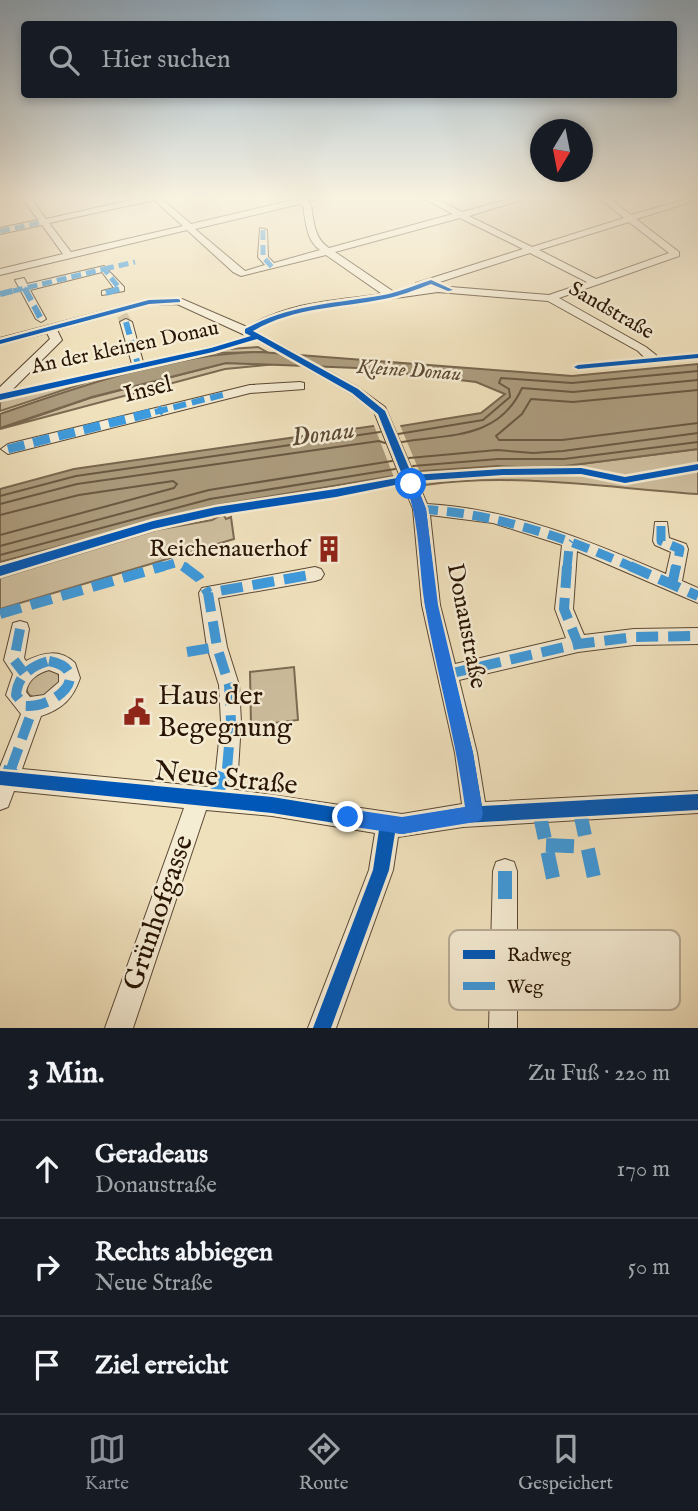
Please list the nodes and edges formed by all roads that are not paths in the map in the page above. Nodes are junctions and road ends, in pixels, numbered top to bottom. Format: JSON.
{"nodes":[{"id":1,"x":60,"y":244,"type":"edge"},
{"id":2,"x":121,"y":244,"type":"edge"},
{"id":3,"x":207,"y":244,"type":"edge"},
{"id":4,"x":263,"y":244,"type":"edge"},
{"id":5,"x":317,"y":244,"type":"edge"},
{"id":6,"x":354,"y":244,"type":"edge"},
{"id":7,"x":519,"y":244,"type":"edge"},
{"id":8,"x":545,"y":244,"type":"edge"},
{"id":9,"x":664,"y":244,"type":"edge"},
{"id":10,"x":529,"y":249,"type":"junction"},
{"id":11,"x":328,"y":251,"type":"junction"},
{"id":12,"x":69,"y":256,"type":"junction"},
{"id":13,"x":272,"y":267,"type":"junction"},
{"id":14,"x":13,"y":269,"type":"junction"},
{"id":15,"x":0,"y":272,"type":"edge"},
{"id":16,"x":431,"y":282,"type":"junction"},
{"id":17,"x":595,"y":282,"type":"junction"},
{"id":18,"x":24,"y":288,"type":"junction"},
{"id":19,"x":450,"y":290,"type":"junction"},
{"id":20,"x":106,"y":293,"type":"dead end"},
{"id":21,"x":391,"y":295,"type":"junction"},
{"id":22,"x":550,"y":298,"type":"junction"},
{"id":23,"x":122,"y":316,"type":"junction"},
{"id":24,"x":46,"y":323,"type":"junction"},
{"id":25,"x":253,"y":334,"type":"junction"},
{"id":26,"x":0,"y":342,"type":"edge"},
{"id":27,"x":652,"y":358,"type":"dead end"},
{"id":28,"x":138,"y":365,"type":"junction"},
{"id":29,"x":316,"y":369,"type":"junction"},
{"id":30,"x":331,"y":378,"type":"junction"},
{"id":31,"x":300,"y":386,"type":"dead end"},
{"id":32,"x":0,"y":396,"type":"edge"},
{"id":33,"x":8,"y":449,"type":"dead end"},
{"id":34,"x":421,"y":509,"type":"junction"},
{"id":35,"x":661,"y":526,"type":"dead end"},
{"id":36,"x":573,"y":542,"type":"junction"},
{"id":37,"x":315,"y":574,"type":"dead end"},
{"id":38,"x":672,"y":585,"type":"junction"},
{"id":39,"x":698,"y":596,"type":"edge"},
{"id":40,"x":20,"y":629,"type":"dead end"},
{"id":41,"x":698,"y":636,"type":"edge"},
{"id":42,"x":578,"y":643,"type":"junction"},
{"id":43,"x":24,"y":673,"type":"junction"},
{"id":44,"x":448,"y":674,"type":"junction"},
{"id":45,"x":33,"y":708,"type":"junction"},
{"id":46,"x":2,"y":786,"type":"edge"},
{"id":47,"x":207,"y":799,"type":"junction"},
{"id":48,"x":698,"y":802,"type":"edge"},
{"id":49,"x":475,"y":814,"type":"junction"},
{"id":50,"x":388,"y":824,"type":"junction"},
{"id":51,"x":505,"y":871,"type":"dead end"},
{"id":52,"x":504,"y":930,"type":"edge"},
{"id":53,"x":503,"y":1010,"type":"edge"},
{"id":54,"x":119,"y":1028,"type":"edge"},
{"id":55,"x":322,"y":1028,"type":"edge"},
{"id":56,"x":503,"y":1028,"type":"edge"}],
"edges":[{"from":1,"to":12,"type":"street"},
{"from":2,"to":12,"type":"street"},
{"from":3,"to":13,"type":"street"},
{"from":4,"to":13,"type":"street"},
{"from":5,"to":11,"type":"street"},
{"from":6,"to":11,"type":"street"},
{"from":7,"to":10,"type":"street"},
{"from":8,"to":10,"type":"street"},
{"from":9,"to":17,"type":"street"},
{"from":10,"to":16,"type":"street"},
{"from":10,"to":17,"type":"street"},
{"from":11,"to":13,"type":"street"},
{"from":11,"to":21,"type":"street"},
{"from":12,"to":14,"type":"street"},
{"from":14,"to":15,"type":"street"},
{"from":14,"to":18,"type":"street"},
{"from":16,"to":19,"type":"street"},
{"from":16,"to":21,"type":"street"},
{"from":17,"to":22,"type":"street"},
{"from":18,"to":20,"type":"street"},
{"from":18,"to":24,"type":"street"},
{"from":19,"to":21,"type":"street"},
{"from":19,"to":22,"type":"street"},
{"from":21,"to":25,"type":"street","name":"An der kleinen Donau"},
{"from":22,"to":27,"type":"street","name":"Sandstraße"},
{"from":23,"to":24,"type":"street"},
{"from":23,"to":25,"type":"street"},
{"from":23,"to":28,"type":"street"},
{"from":24,"to":26,"type":"street"},
{"from":24,"to":32,"type":"street"},
{"from":25,"to":28,"type":"street","name":"An der kleinen Donau"},
{"from":25,"to":29,"type":"street"},
{"from":28,"to":32,"type":"street","name":"An der kleinen Donau"},
{"from":29,"to":30,"type":"street"},
{"from":29,"to":30,"type":"street"},
{"from":30,"to":34,"type":"street","name":"Donaustraße"},
{"from":31,"to":33,"type":"street","name":"Insel"},
{"from":34,"to":36,"type":"street"},
{"from":34,"to":44,"type":"street","name":"Donaustraße"},
{"from":35,"to":38,"type":"street"},
{"from":36,"to":38,"type":"street"},
{"from":36,"to":42,"type":"street"},
{"from":37,"to":47,"type":"street","name":"Grünhofgasse"},
{"from":38,"to":39,"type":"street"},
{"from":40,"to":43,"type":"street"},
{"from":41,"to":42,"type":"street"},
{"from":42,"to":44,"type":"street"},
{"from":43,"to":45,"type":"street"},
{"from":43,"to":45,"type":"street"},
{"from":44,"to":49,"type":"street","name":"Donaustraße"},
{"from":45,"to":46,"type":"street"},
{"from":46,"to":47,"type":"street","name":"Neue Straße"},
{"from":47,"to":50,"type":"street","name":"Neue Straße"},
{"from":47,"to":54,"type":"street","name":"Grünhofgasse"},
{"from":48,"to":49,"type":"street","name":"Neue Straße"},
{"from":49,"to":50,"type":"street","name":"Neue Straße"},
{"from":50,"to":55,"type":"street"},
{"from":51,"to":52,"type":"street"},
{"from":53,"to":56,"type":"street"}]}
